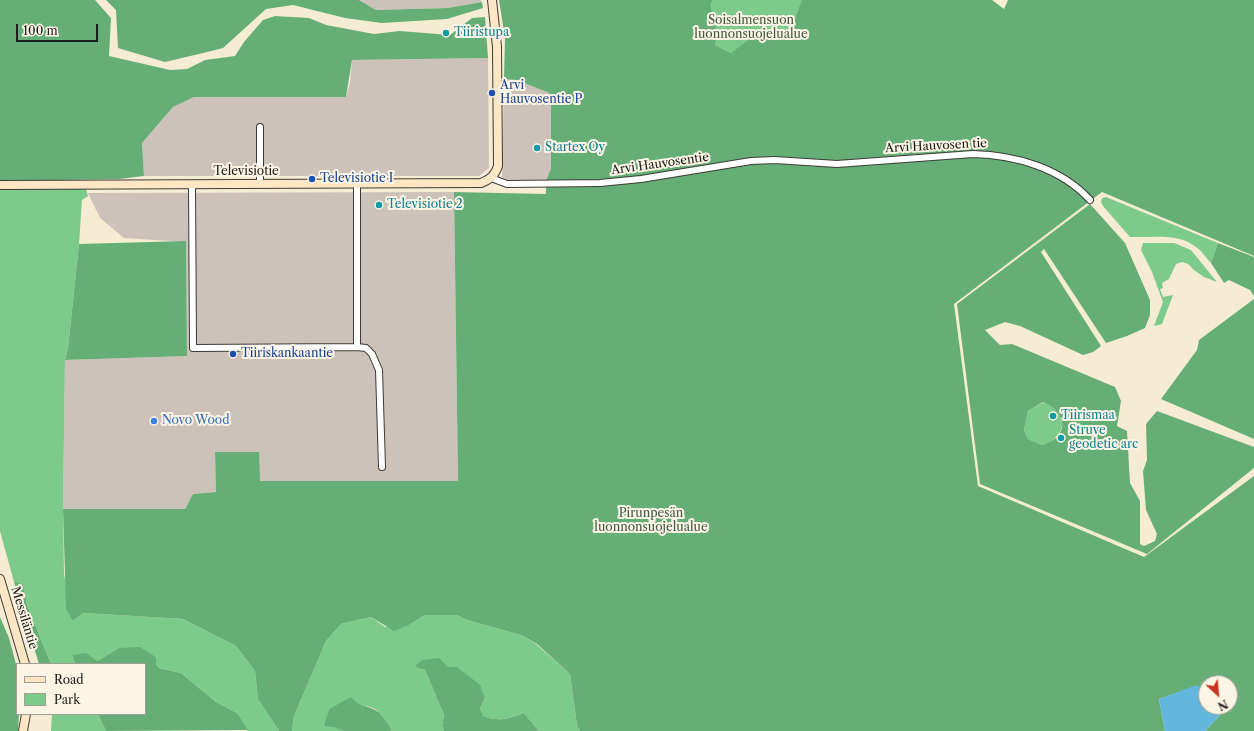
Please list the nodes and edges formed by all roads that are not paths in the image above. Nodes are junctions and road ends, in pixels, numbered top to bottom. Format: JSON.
{"nodes":[{"id":1,"x":492,"y":0,"type":"edge"},
{"id":2,"x":260,"y":127,"type":"dead end"},
{"id":3,"x":832,"y":163,"type":"joint"},
{"id":4,"x":491,"y":178,"type":"junction"},
{"id":5,"x":192,"y":184,"type":"junction"},
{"id":6,"x":260,"y":184,"type":"junction"},
{"id":7,"x":357,"y":184,"type":"junction"},
{"id":8,"x":0,"y":185,"type":"edge"},
{"id":9,"x":1090,"y":200,"type":"dead end"},
{"id":10,"x":356,"y":347,"type":"junction"},
{"id":11,"x":382,"y":467,"type":"dead end"},
{"id":12,"x":0,"y":579,"type":"edge"},
{"id":13,"x":25,"y":663,"type":"edge"},
{"id":14,"x":26,"y":715,"type":"edge"},
{"id":15,"x":23,"y":731,"type":"edge"}],
"edges":[{"from":1,"to":4,"type":"street"},
{"from":2,"to":6,"type":"street"},
{"from":3,"to":4,"type":"street","name":"Arvi Hauvosentie"},
{"from":3,"to":9,"type":"street","name":"Arvi Hauvosen tie"},
{"from":4,"to":7,"type":"street","name":"Televisiotie"},
{"from":5,"to":6,"type":"street","name":"Televisiotie"},
{"from":5,"to":8,"type":"street","name":"Televisiotie"},
{"from":5,"to":10,"type":"street"},
{"from":6,"to":7,"type":"street","name":"Televisiotie"},
{"from":7,"to":10,"type":"street"},
{"from":10,"to":11,"type":"street"},
{"from":12,"to":13,"type":"street","name":"Messiläntie"},
{"from":14,"to":15,"type":"street"}]}
